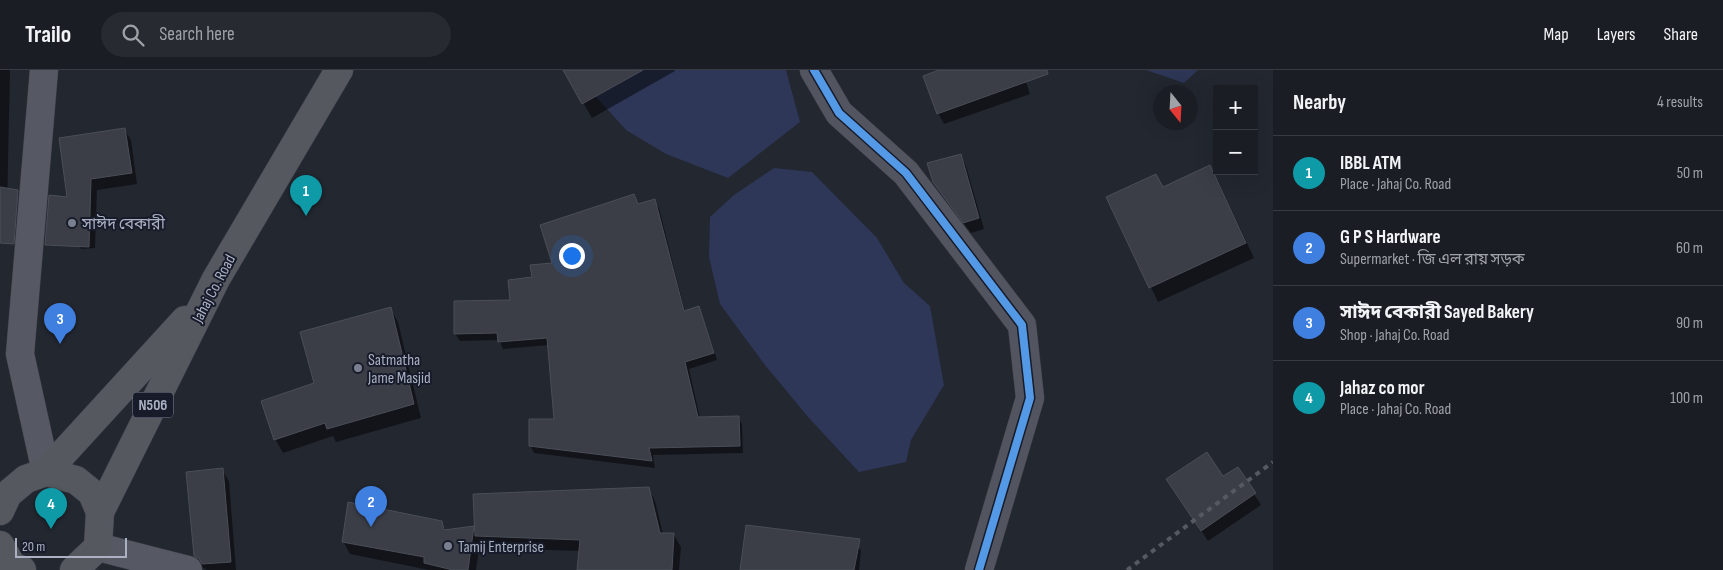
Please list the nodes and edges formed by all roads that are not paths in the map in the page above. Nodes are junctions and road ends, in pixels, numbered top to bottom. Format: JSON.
{"nodes":[{"id":1,"x":44,"y":70,"type":"edge"},
{"id":2,"x":339,"y":70,"type":"edge"},
{"id":3,"x":814,"y":70,"type":"edge"},
{"id":4,"x":206,"y":297,"type":"junction"},
{"id":5,"x":46,"y":472,"type":"junction"},
{"id":6,"x":0,"y":511,"type":"edge"},
{"id":7,"x":100,"y":512,"type":"junction"},
{"id":8,"x":0,"y":545,"type":"edge"},
{"id":9,"x":98,"y":547,"type":"junction"},
{"id":10,"x":22,"y":570,"type":"edge"},
{"id":11,"x":74,"y":570,"type":"edge"},
{"id":12,"x":188,"y":570,"type":"edge"},
{"id":13,"x":979,"y":570,"type":"edge"}],
"edges":[{"from":1,"to":5,"type":"main road"},
{"from":2,"to":4,"type":"highway","name":"Jahaj Co. Road","number":"N506"},
{"from":3,"to":13,"type":"street"},
{"from":4,"to":5,"type":"highway","number":"N506"},
{"from":4,"to":7,"type":"highway","name":"Jahaj Co. Road","number":"N506"},
{"from":5,"to":6,"type":"highway","number":"N506"},
{"from":5,"to":7,"type":"highway"},
{"from":7,"to":9,"type":"highway","name":"Jahaj Co. Road","number":"N506"},
{"from":8,"to":10,"type":"highway"},
{"from":9,"to":11,"type":"highway"},
{"from":9,"to":12,"type":"main road"}]}
